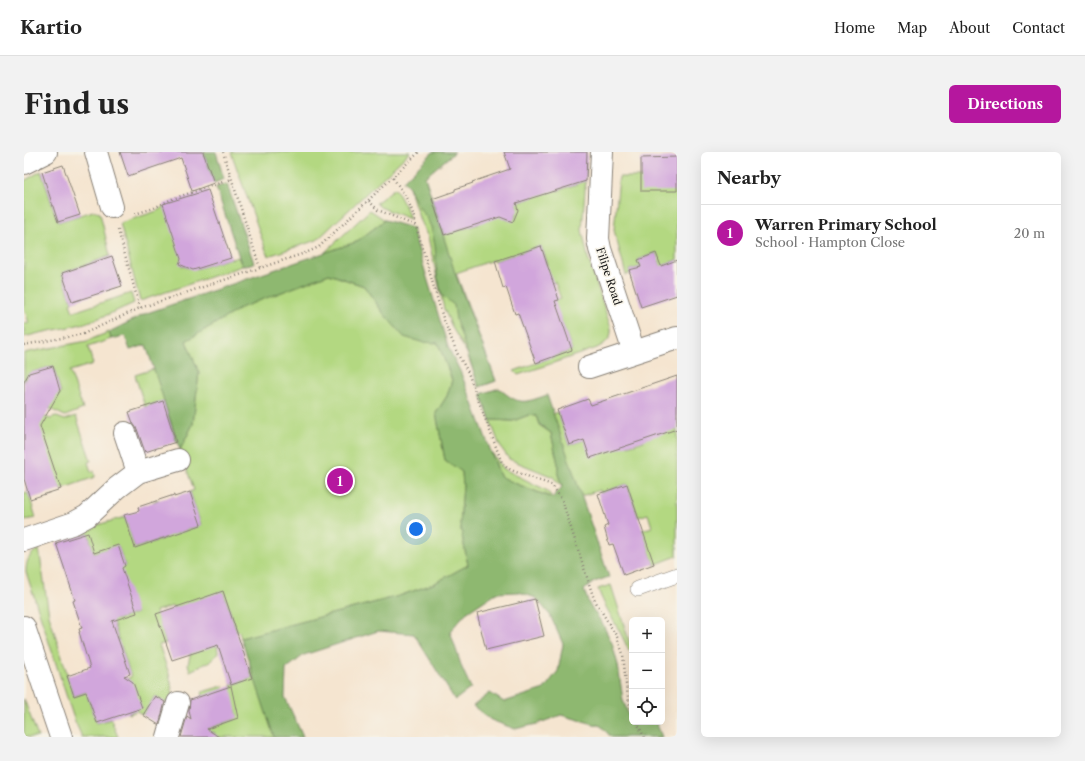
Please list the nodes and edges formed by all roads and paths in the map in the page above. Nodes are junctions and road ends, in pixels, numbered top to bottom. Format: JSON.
{"nodes":[{"id":1,"x":46,"y":152,"type":"edge"},
{"id":2,"x":96,"y":152,"type":"edge"},
{"id":3,"x":223,"y":152,"type":"edge"},
{"id":4,"x":420,"y":152,"type":"edge"},
{"id":5,"x":602,"y":152,"type":"edge"},
{"id":6,"x":24,"y":163,"type":"edge"},
{"id":7,"x":393,"y":178,"type":"junction"},
{"id":8,"x":369,"y":201,"type":"junction"},
{"id":9,"x":112,"y":207,"type":"joint"},
{"id":10,"x":416,"y":226,"type":"junction"},
{"id":11,"x":260,"y":268,"type":"junction"},
{"id":12,"x":140,"y":308,"type":"junction"},
{"id":13,"x":677,"y":338,"type":"edge"},
{"id":14,"x":24,"y":345,"type":"edge"},
{"id":15,"x":634,"y":352,"type":"junction"},
{"id":16,"x":589,"y":367,"type":"dead end"},
{"id":17,"x":125,"y":433,"type":"dead end"},
{"id":18,"x":178,"y":460,"type":"dead end"},
{"id":19,"x":138,"y":472,"type":"junction"},
{"id":20,"x":24,"y":540,"type":"edge"},
{"id":21,"x":677,"y":575,"type":"edge"},
{"id":22,"x":638,"y":589,"type":"dead end"},
{"id":23,"x":24,"y":627,"type":"edge"},
{"id":24,"x":29,"y":661,"type":"edge"},
{"id":25,"x":178,"y":703,"type":"dead end"},
{"id":26,"x":629,"y":703,"type":"edge"},
{"id":27,"x":638,"y":725,"type":"edge"},
{"id":28,"x":61,"y":737,"type":"edge"},
{"id":29,"x":168,"y":737,"type":"edge"},
{"id":30,"x":644,"y":737,"type":"edge"}],
"edges":[{"from":1,"to":6,"type":"street"},
{"from":2,"to":9,"type":"street"},
{"from":3,"to":11,"type":"path"},
{"from":4,"to":7,"type":"path"},
{"from":5,"to":15,"type":"street","name":"Filipe Road"},
{"from":7,"to":8,"type":"path"},
{"from":7,"to":10,"type":"path"},
{"from":8,"to":10,"type":"path"},
{"from":8,"to":11,"type":"path"},
{"from":9,"to":12,"type":"path"},
{"from":10,"to":26,"type":"path"},
{"from":11,"to":12,"type":"path"},
{"from":12,"to":14,"type":"path"},
{"from":13,"to":15,"type":"street"},
{"from":15,"to":16,"type":"street"},
{"from":17,"to":19,"type":"street"},
{"from":18,"to":19,"type":"street"},
{"from":19,"to":20,"type":"street"},
{"from":21,"to":22,"type":"lane"},
{"from":23,"to":24,"type":"street"},
{"from":24,"to":28,"type":"street"},
{"from":25,"to":29,"type":"street"},
{"from":27,"to":30,"type":"path"}]}
